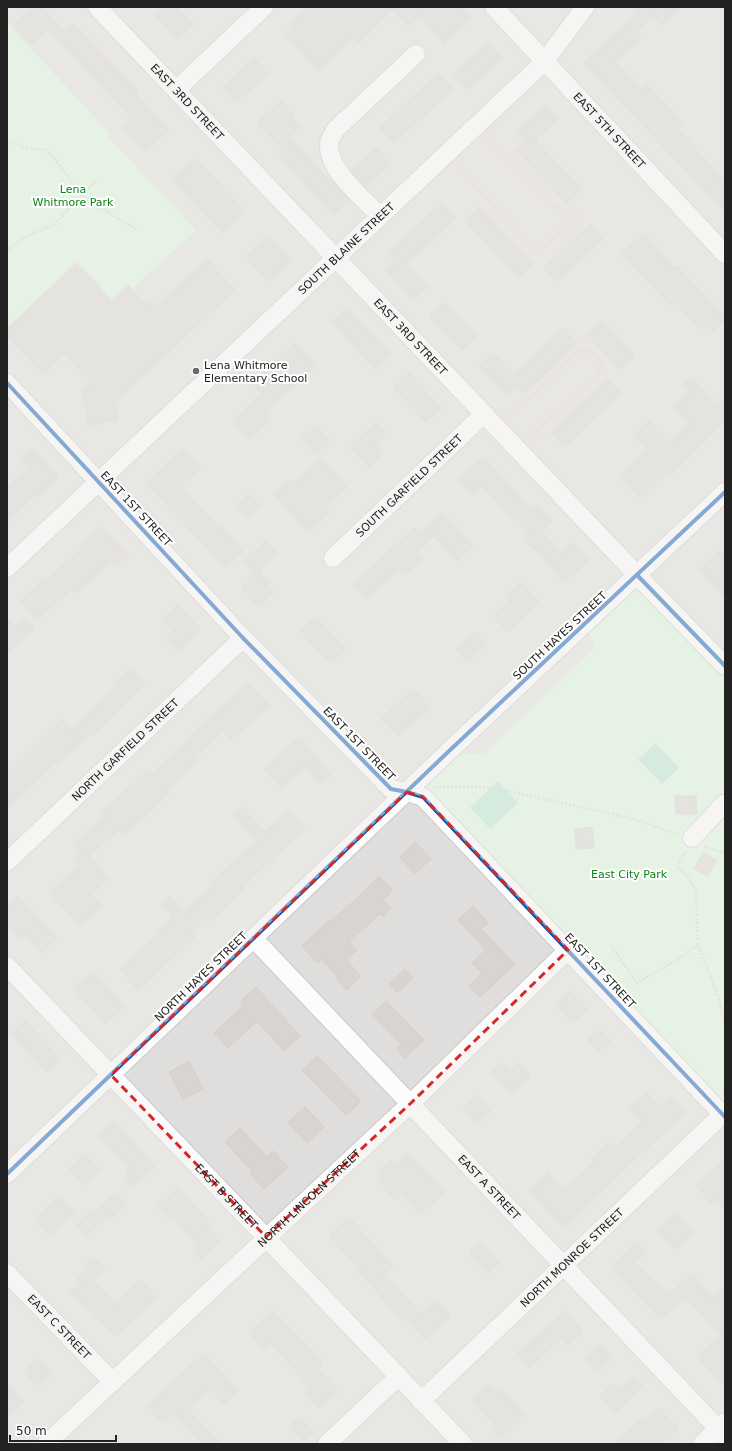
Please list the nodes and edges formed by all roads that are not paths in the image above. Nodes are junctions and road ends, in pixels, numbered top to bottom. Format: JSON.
{"nodes":[{"id":1,"x":97,"y":7,"type":"edge"},
{"id":2,"x":264,"y":7,"type":"edge"},
{"id":3,"x":494,"y":7,"type":"edge"},
{"id":4,"x":585,"y":7,"type":"edge"},
{"id":5,"x":416,"y":54,"type":"dead end"},
{"id":6,"x":545,"y":61,"type":"junction"},
{"id":7,"x":176,"y":90,"type":"junction"},
{"id":8,"x":380,"y":216,"type":"junction"},
{"id":9,"x":725,"y":254,"type":"edge"},
{"id":10,"x":335,"y":258,"type":"junction"},
{"id":11,"x":7,"y":383,"type":"edge"},
{"id":12,"x":484,"y":414,"type":"junction"},
{"id":13,"x":98,"y":481,"type":"junction"},
{"id":14,"x":725,"y":492,"type":"edge"},
{"id":15,"x":333,"y":558,"type":"dead end"},
{"id":16,"x":7,"y":568,"type":"edge"},
{"id":17,"x":637,"y":575,"type":"junction"},
{"id":18,"x":243,"y":638,"type":"junction"},
{"id":19,"x":725,"y":666,"type":"edge"},
{"id":20,"x":407,"y":792,"type":"junction"},
{"id":21,"x":725,"y":803,"type":"edge"},
{"id":22,"x":692,"y":838,"type":"road end"},
{"id":23,"x":7,"y":862,"type":"edge"},
{"id":24,"x":254,"y":939,"type":"junction"},
{"id":25,"x":568,"y":950,"type":"junction"},
{"id":26,"x":7,"y":966,"type":"edge"},
{"id":27,"x":111,"y":1075,"type":"junction"},
{"id":28,"x":411,"y":1103,"type":"junction"},
{"id":29,"x":724,"y":1114,"type":"edge"},
{"id":30,"x":7,"y":1174,"type":"edge"},
{"id":31,"x":266,"y":1237,"type":"junction"},
{"id":32,"x":563,"y":1265,"type":"junction"},
{"id":33,"x":7,"y":1273,"type":"edge"},
{"id":34,"x":398,"y":1377,"type":"junction"},
{"id":35,"x":112,"y":1381,"type":"junction"},
{"id":36,"x":421,"y":1401,"type":"junction"},
{"id":37,"x":723,"y":1429,"type":"edge"},
{"id":38,"x":46,"y":1444,"type":"edge"},
{"id":39,"x":327,"y":1444,"type":"edge"},
{"id":40,"x":463,"y":1444,"type":"edge"},
{"id":41,"x":702,"y":1444,"type":"edge"}],
"edges":[{"from":1,"to":7,"type":"street","name":"EAST 3RD STREET"},
{"from":2,"to":7,"type":"street"},
{"from":3,"to":6,"type":"street","name":"EAST 5TH STREET"},
{"from":4,"to":6,"type":"street","name":"SOUTH BLAINE STREET"},
{"from":5,"to":8,"type":"street"},
{"from":6,"to":8,"type":"street","name":"SOUTH BLAINE STREET"},
{"from":6,"to":9,"type":"street","name":"EAST 5TH STREET"},
{"from":7,"to":10,"type":"street","name":"EAST 3RD STREET"},
{"from":8,"to":10,"type":"street","name":"SOUTH BLAINE STREET"},
{"from":10,"to":12,"type":"street","name":"EAST 3RD STREET"},
{"from":10,"to":13,"type":"street","name":"SOUTH BLAINE STREET"},
{"from":11,"to":13,"type":"street","name":"EAST 1ST STREET"},
{"from":12,"to":15,"type":"street","name":"SOUTH GARFIELD STREET"},
{"from":12,"to":17,"type":"street","name":"EAST 3RD STREET"},
{"from":13,"to":16,"type":"street","name":"SOUTH BLAINE STREET"},
{"from":13,"to":18,"type":"street","name":"EAST 1ST STREET"},
{"from":14,"to":17,"type":"street","name":"SOUTH HAYES STREET"},
{"from":17,"to":19,"type":"street","name":"EAST 3RD STREET"},
{"from":17,"to":20,"type":"street","name":"SOUTH HAYES STREET"},
{"from":18,"to":20,"type":"street","name":"EAST 1ST STREET"},
{"from":18,"to":23,"type":"street","name":"NORTH GARFIELD STREET"},
{"from":20,"to":24,"type":"street","name":"NORTH HAYES STREET"},
{"from":20,"to":25,"type":"street","name":"EAST 1ST STREET"},
{"from":21,"to":22,"type":"street"},
{"from":24,"to":27,"type":"street","name":"NORTH HAYES STREET"},
{"from":24,"to":28,"type":"street","name":"EAST A STREET"},
{"from":25,"to":28,"type":"street","name":"NORTH LINCOLN STREET"},
{"from":25,"to":29,"type":"street","name":"EAST 1ST STREET"},
{"from":26,"to":27,"type":"street","name":"EAST B STREET"},
{"from":27,"to":30,"type":"street","name":"NORTH HAYES STREET"},
{"from":27,"to":31,"type":"street","name":"EAST B STREET"},
{"from":28,"to":31,"type":"street","name":"NORTH LINCOLN STREET"},
{"from":28,"to":32,"type":"street","name":"EAST A STREET"},
{"from":29,"to":32,"type":"street","name":"NORTH MONROE STREET"},
{"from":31,"to":34,"type":"street","name":"EAST B STREET"},
{"from":31,"to":35,"type":"street","name":"NORTH LINCOLN STREET"},
{"from":32,"to":36,"type":"street","name":"NORTH MONROE STREET"},
{"from":32,"to":37,"type":"street","name":"EAST A STREET"},
{"from":33,"to":35,"type":"street","name":"EAST C STREET"},
{"from":34,"to":36,"type":"street","name":"EAST B STREET"},
{"from":34,"to":39,"type":"street"},
{"from":35,"to":38,"type":"street","name":"NORTH LINCOLN STREET"},
{"from":36,"to":40,"type":"street","name":"EAST B STREET"},
{"from":37,"to":41,"type":"street"}]}
